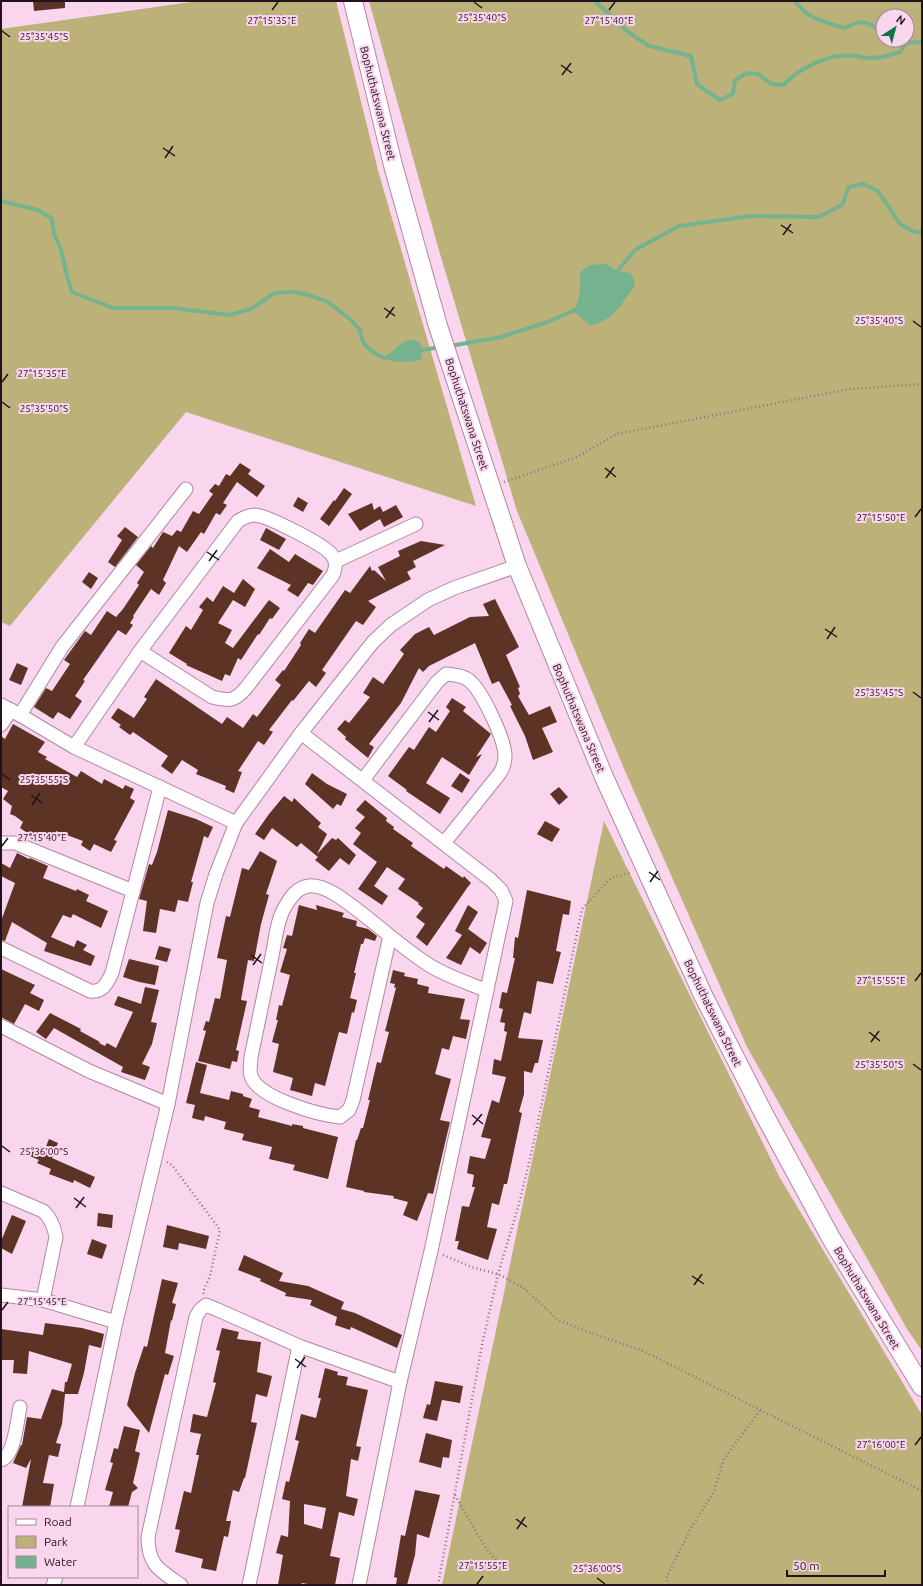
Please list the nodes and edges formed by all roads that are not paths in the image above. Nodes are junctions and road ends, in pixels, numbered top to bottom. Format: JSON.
{"nodes":[{"id":1,"x":353,"y":1,"type":"edge"},
{"id":2,"x":186,"y":489,"type":"dead end"},
{"id":3,"x":416,"y":524,"type":"dead end"},
{"id":4,"x":336,"y":561,"type":"junction"},
{"id":5,"x":516,"y":566,"type":"junction"},
{"id":6,"x":140,"y":651,"type":"junction"},
{"id":7,"x":11,"y":710,"type":"edge"},
{"id":8,"x":1,"y":725,"type":"edge"},
{"id":9,"x":301,"y":733,"type":"junction"},
{"id":10,"x":74,"y":748,"type":"junction"},
{"id":11,"x":363,"y":780,"type":"junction"},
{"id":12,"x":160,"y":787,"type":"junction"},
{"id":13,"x":236,"y":823,"type":"junction"},
{"id":14,"x":1,"y":843,"type":"edge"},
{"id":15,"x":444,"y":843,"type":"junction"},
{"id":16,"x":133,"y":891,"type":"junction"},
{"id":17,"x":390,"y":936,"type":"junction"},
{"id":18,"x":1,"y":948,"type":"edge"},
{"id":19,"x":487,"y":991,"type":"junction"},
{"id":20,"x":1,"y":1026,"type":"edge"},
{"id":21,"x":168,"y":1104,"type":"junction"},
{"id":22,"x":1,"y":1193,"type":"edge"},
{"id":23,"x":1,"y":1295,"type":"edge"},
{"id":24,"x":42,"y":1300,"type":"junction"},
{"id":25,"x":116,"y":1322,"type":"junction"},
{"id":26,"x":299,"y":1346,"type":"junction"},
{"id":27,"x":400,"y":1382,"type":"junction"},
{"id":28,"x":922,"y":1387,"type":"edge"},
{"id":29,"x":20,"y":1407,"type":"dead end"},
{"id":30,"x":1,"y":1460,"type":"edge"},
{"id":31,"x":77,"y":1506,"type":"edge"},
{"id":32,"x":181,"y":1585,"type":"edge"},
{"id":33,"x":249,"y":1585,"type":"edge"},
{"id":34,"x":359,"y":1585,"type":"edge"}],
"edges":[{"from":1,"to":5,"type":"street","name":"Bophuthatswana Street"},
{"from":2,"to":7,"type":"street"},
{"from":3,"to":4,"type":"street"},
{"from":4,"to":6,"type":"street"},
{"from":4,"to":6,"type":"street"},
{"from":5,"to":9,"type":"street"},
{"from":5,"to":28,"type":"street","name":"Bophuthatswana Street"},
{"from":6,"to":10,"type":"street"},
{"from":7,"to":8,"type":"street"},
{"from":7,"to":10,"type":"street"},
{"from":9,"to":11,"type":"street"},
{"from":9,"to":13,"type":"street"},
{"from":10,"to":12,"type":"street"},
{"from":11,"to":15,"type":"street"},
{"from":11,"to":15,"type":"street"},
{"from":12,"to":13,"type":"street"},
{"from":12,"to":16,"type":"street"},
{"from":13,"to":21,"type":"street"},
{"from":14,"to":16,"type":"street"},
{"from":15,"to":19,"type":"street"},
{"from":16,"to":18,"type":"street"},
{"from":17,"to":17,"type":"street"},
{"from":17,"to":19,"type":"street"},
{"from":19,"to":27,"type":"street"},
{"from":20,"to":21,"type":"street"},
{"from":21,"to":25,"type":"street"},
{"from":22,"to":24,"type":"street"},
{"from":23,"to":24,"type":"street"},
{"from":24,"to":25,"type":"street"},
{"from":25,"to":31,"type":"street"},
{"from":26,"to":27,"type":"street"},
{"from":26,"to":32,"type":"street"},
{"from":26,"to":33,"type":"street"},
{"from":27,"to":34,"type":"street"},
{"from":29,"to":30,"type":"street"}]}
